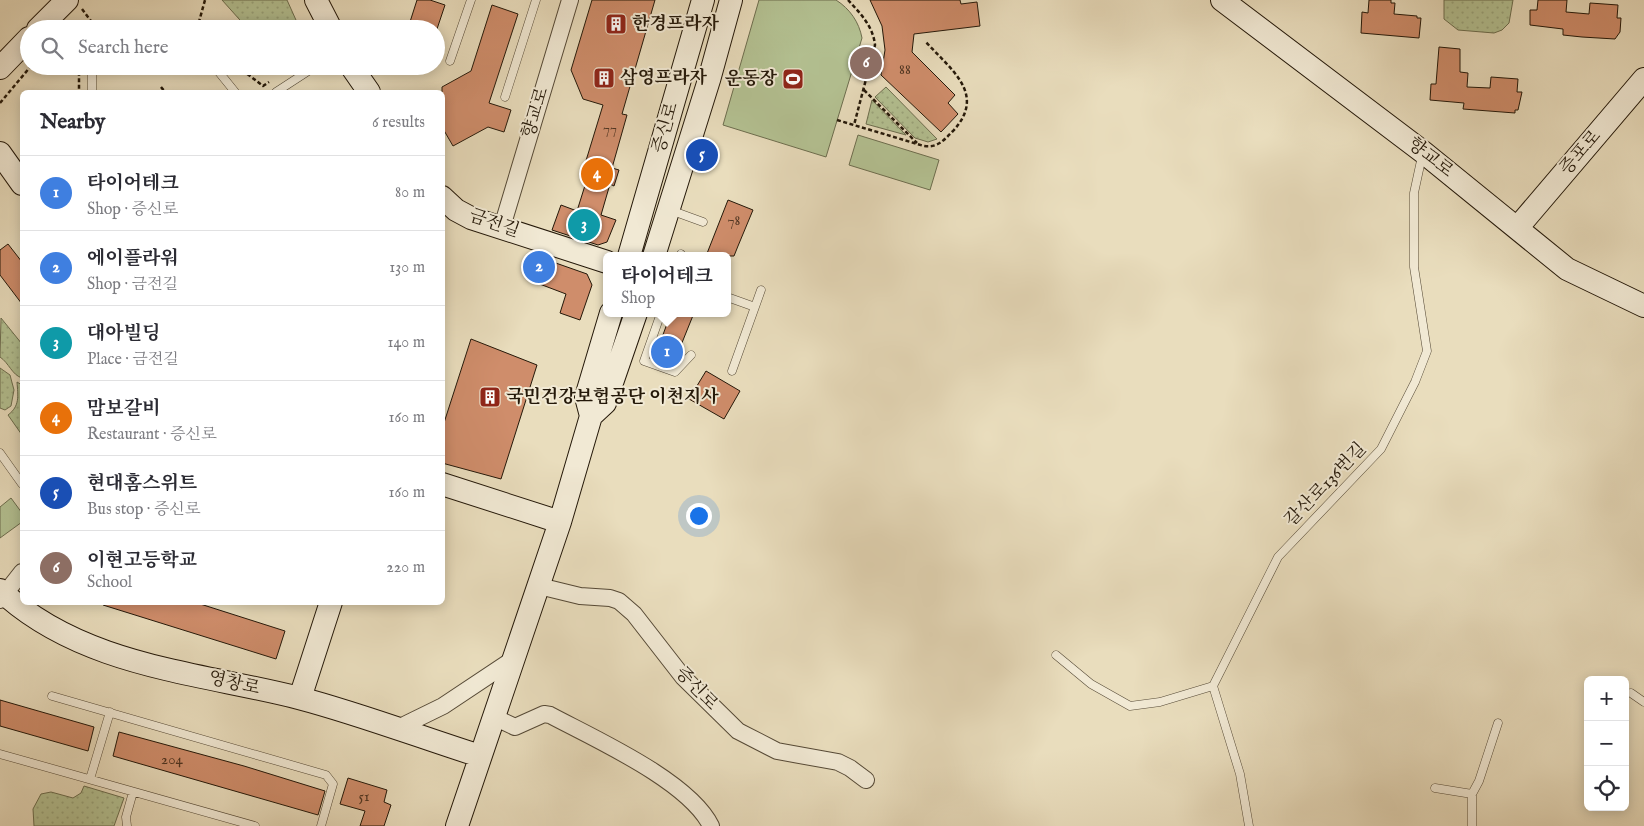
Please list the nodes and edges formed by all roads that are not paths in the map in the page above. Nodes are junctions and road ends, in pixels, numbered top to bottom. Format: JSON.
{"nodes":[{"id":1,"x":316,"y":0,"type":"edge"},
{"id":2,"x":471,"y":0,"type":"edge"},
{"id":3,"x":536,"y":0,"type":"edge"},
{"id":4,"x":570,"y":0,"type":"edge"},
{"id":5,"x":703,"y":0,"type":"edge"},
{"id":6,"x":731,"y":0,"type":"edge"},
{"id":7,"x":1222,"y":0,"type":"edge"},
{"id":8,"x":74,"y":4,"type":"edge"},
{"id":9,"x":56,"y":20,"type":"edge"},
{"id":10,"x":326,"y":20,"type":"edge"},
{"id":11,"x":20,"y":47,"type":"edge"},
{"id":12,"x":450,"y":61,"type":"dead end"},
{"id":13,"x":0,"y":68,"type":"edge"},
{"id":14,"x":92,"y":75,"type":"edge"},
{"id":15,"x":221,"y":75,"type":"edge"},
{"id":16,"x":302,"y":75,"type":"edge"},
{"id":17,"x":357,"y":75,"type":"edge"},
{"id":18,"x":1644,"y":79,"type":"edge"},
{"id":19,"x":92,"y":90,"type":"edge"},
{"id":20,"x":233,"y":90,"type":"edge"},
{"id":21,"x":279,"y":90,"type":"edge"},
{"id":22,"x":368,"y":90,"type":"edge"},
{"id":23,"x":505,"y":97,"type":"dead end"},
{"id":24,"x":1423,"y":152,"type":"junction"},
{"id":25,"x":0,"y":153,"type":"edge"},
{"id":26,"x":20,"y":181,"type":"edge"},
{"id":27,"x":445,"y":200,"type":"edge"},
{"id":28,"x":668,"y":209,"type":"junction"},
{"id":29,"x":703,"y":222,"type":"dead end"},
{"id":30,"x":502,"y":227,"type":"junction"},
{"id":31,"x":1518,"y":227,"type":"junction"},
{"id":32,"x":630,"y":252,"type":"edge"},
{"id":33,"x":655,"y":252,"type":"edge"},
{"id":34,"x":603,"y":261,"type":"edge"},
{"id":35,"x":762,"y":290,"type":"dead end"},
{"id":36,"x":731,"y":298,"type":"edge"},
{"id":37,"x":1644,"y":306,"type":"edge"},
{"id":38,"x":755,"y":307,"type":"junction"},
{"id":39,"x":610,"y":317,"type":"edge"},
{"id":40,"x":636,"y":317,"type":"edge"},
{"id":41,"x":658,"y":317,"type":"edge"},
{"id":42,"x":691,"y":355,"type":"dead end"},
{"id":43,"x":634,"y":356,"type":"junction"},
{"id":44,"x":732,"y":371,"type":"dead end"},
{"id":45,"x":591,"y":416,"type":"junction"},
{"id":46,"x":0,"y":453,"type":"edge"},
{"id":47,"x":20,"y":481,"type":"edge"},
{"id":48,"x":445,"y":485,"type":"edge"},
{"id":49,"x":560,"y":522,"type":"junction"},
{"id":50,"x":20,"y":574,"type":"edge"},
{"id":51,"x":539,"y":586,"type":"junction"},
{"id":52,"x":1,"y":595,"type":"edge"},
{"id":53,"x":330,"y":605,"type":"edge"},
{"id":54,"x":1056,"y":656,"type":"dead end"},
{"id":55,"x":515,"y":658,"type":"junction"},
{"id":56,"x":1213,"y":686,"type":"junction"},
{"id":57,"x":1631,"y":693,"type":"dead end"},
{"id":58,"x":52,"y":696,"type":"dead end"},
{"id":59,"x":300,"y":698,"type":"junction"},
{"id":60,"x":1644,"y":702,"type":"edge"},
{"id":61,"x":110,"y":712,"type":"junction"},
{"id":62,"x":494,"y":717,"type":"junction"},
{"id":63,"x":1498,"y":723,"type":"dead end"},
{"id":64,"x":396,"y":730,"type":"junction"},
{"id":65,"x":0,"y":754,"type":"edge"},
{"id":66,"x":480,"y":756,"type":"junction"},
{"id":67,"x":90,"y":779,"type":"junction"},
{"id":68,"x":866,"y":780,"type":"dead end"},
{"id":69,"x":1435,"y":788,"type":"dead end"},
{"id":70,"x":133,"y":792,"type":"junction"},
{"id":71,"x":1472,"y":794,"type":"junction"},
{"id":72,"x":127,"y":826,"type":"edge"},
{"id":73,"x":255,"y":826,"type":"edge"},
{"id":74,"x":321,"y":826,"type":"edge"},
{"id":75,"x":457,"y":826,"type":"edge"},
{"id":76,"x":711,"y":826,"type":"edge"},
{"id":77,"x":1249,"y":826,"type":"edge"},
{"id":78,"x":1472,"y":826,"type":"edge"}],
"edges":[{"from":1,"to":10,"type":"main road"},
{"from":2,"to":12,"type":"lane"},
{"from":3,"to":23,"type":"lane"},
{"from":4,"to":30,"type":"street","name":"향교로"},
{"from":5,"to":32,"type":"main road","name":"증신로"},
{"from":6,"to":28,"type":"main road","name":"증신로"},
{"from":7,"to":24,"type":"main road","name":"향교로"},
{"from":8,"to":9,"type":"main road"},
{"from":11,"to":13,"type":"main road"},
{"from":14,"to":19,"type":"lane"},
{"from":15,"to":20,"type":"lane"},
{"from":16,"to":21,"type":"lane"},
{"from":17,"to":22,"type":"main road"},
{"from":18,"to":31,"type":"main road","name":"증포로"},
{"from":24,"to":31,"type":"main road","name":"향교로"},
{"from":24,"to":56,"type":"lane","name":"갈산로136번길"},
{"from":25,"to":26,"type":"main road"},
{"from":27,"to":30,"type":"main road","name":"금전길"},
{"from":28,"to":29,"type":"lane"},
{"from":28,"to":33,"type":"main road","name":"증신로"},
{"from":30,"to":34,"type":"main road","name":"금전길"},
{"from":31,"to":37,"type":"main road","name":"향교로"},
{"from":35,"to":38,"type":"lane"},
{"from":36,"to":38,"type":"lane"},
{"from":38,"to":44,"type":"lane"},
{"from":39,"to":45,"type":"main road"},
{"from":40,"to":43,"type":"main road"},
{"from":41,"to":43,"type":"lane"},
{"from":42,"to":43,"type":"lane"},
{"from":43,"to":45,"type":"main road"},
{"from":45,"to":49,"type":"main road"},
{"from":46,"to":47,"type":"lane"},
{"from":48,"to":49,"type":"main road"},
{"from":49,"to":51,"type":"main road"},
{"from":50,"to":52,"type":"street"},
{"from":51,"to":55,"type":"main road"},
{"from":51,"to":68,"type":"street","name":"증신로"},
{"from":52,"to":59,"type":"main road","name":"영창로"},
{"from":53,"to":59,"type":"main road"},
{"from":54,"to":56,"type":"lane"},
{"from":55,"to":62,"type":"main road"},
{"from":55,"to":64,"type":"street"},
{"from":56,"to":77,"type":"lane"},
{"from":57,"to":60,"type":"lane"},
{"from":58,"to":61,"type":"lane"},
{"from":59,"to":64,"type":"main road","name":"영창로"},
{"from":61,"to":67,"type":"lane"},
{"from":61,"to":74,"type":"lane"},
{"from":62,"to":66,"type":"main road"},
{"from":62,"to":76,"type":"street"},
{"from":63,"to":71,"type":"lane"},
{"from":64,"to":66,"type":"main road","name":"영창로"},
{"from":65,"to":67,"type":"lane"},
{"from":66,"to":75,"type":"main road"},
{"from":67,"to":70,"type":"lane"},
{"from":69,"to":71,"type":"lane"},
{"from":70,"to":72,"type":"lane"},
{"from":70,"to":73,"type":"lane"},
{"from":71,"to":78,"type":"lane"}]}
